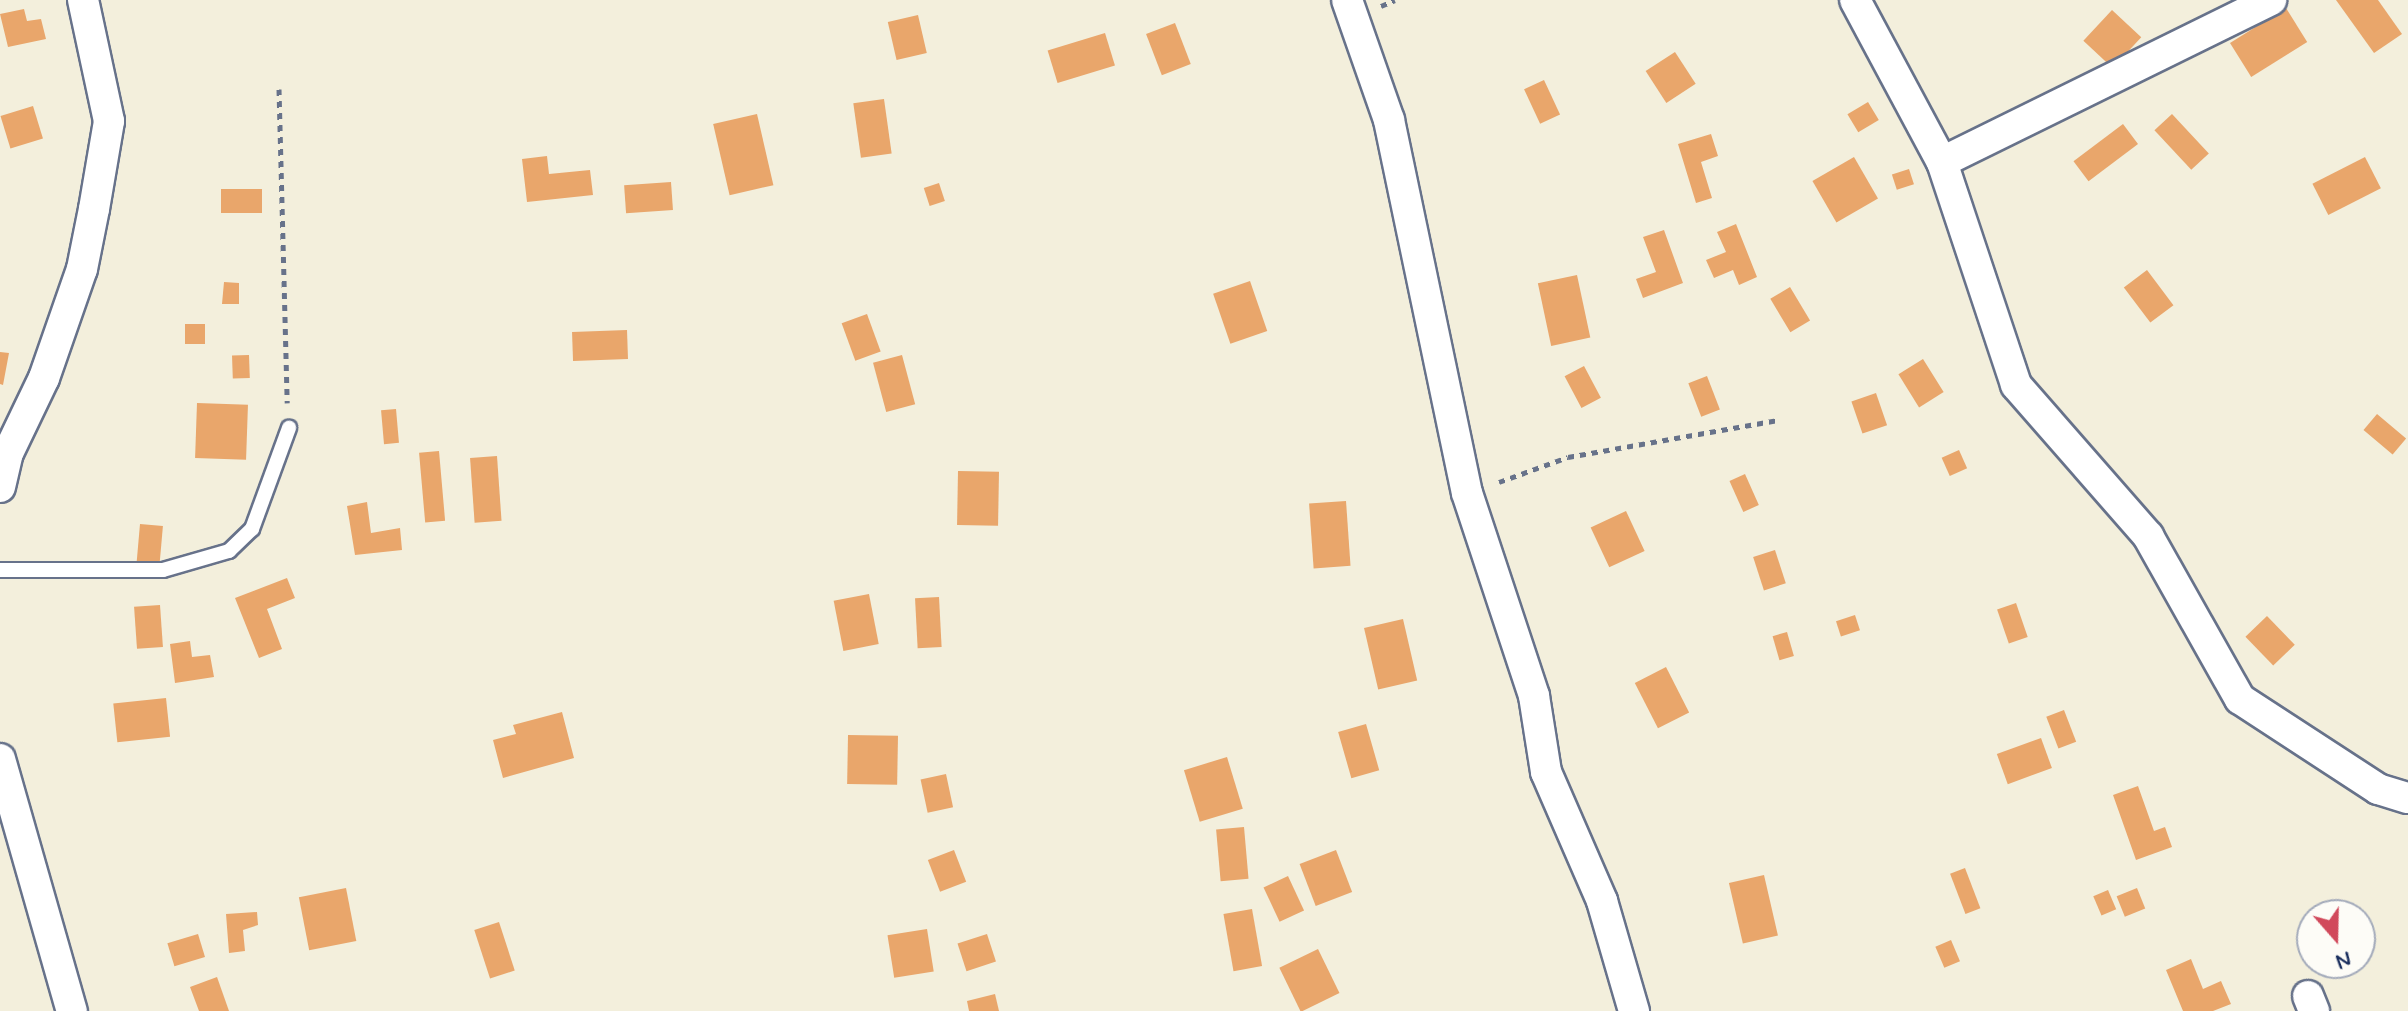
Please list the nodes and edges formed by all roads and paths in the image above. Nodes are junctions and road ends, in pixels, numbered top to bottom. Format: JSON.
{"nodes":[{"id":1,"x":83,"y":0,"type":"edge"},
{"id":2,"x":1347,"y":0,"type":"edge"},
{"id":3,"x":1855,"y":0,"type":"edge"},
{"id":4,"x":2271,"y":0,"type":"edge"},
{"id":5,"x":279,"y":89,"type":"dead end"},
{"id":6,"x":1942,"y":162,"type":"junction"},
{"id":7,"x":1777,"y":420,"type":"dead end"},
{"id":8,"x":289,"y":428,"type":"joint"},
{"id":9,"x":0,"y":487,"type":"edge"},
{"id":10,"x":1467,"y":493,"type":"junction"},
{"id":11,"x":0,"y":570,"type":"edge"},
{"id":12,"x":0,"y":759,"type":"edge"},
{"id":13,"x":2408,"y":798,"type":"edge"},
{"id":14,"x":72,"y":1011,"type":"edge"},
{"id":15,"x":1634,"y":1011,"type":"edge"}],
"edges":[{"from":1,"to":9,"type":"street"},
{"from":2,"to":10,"type":"street"},
{"from":3,"to":6,"type":"street"},
{"from":4,"to":6,"type":"street"},
{"from":5,"to":8,"type":"path"},
{"from":6,"to":13,"type":"street"},
{"from":7,"to":10,"type":"path"},
{"from":8,"to":11,"type":"lane"},
{"from":10,"to":15,"type":"street"},
{"from":12,"to":14,"type":"street"}]}
